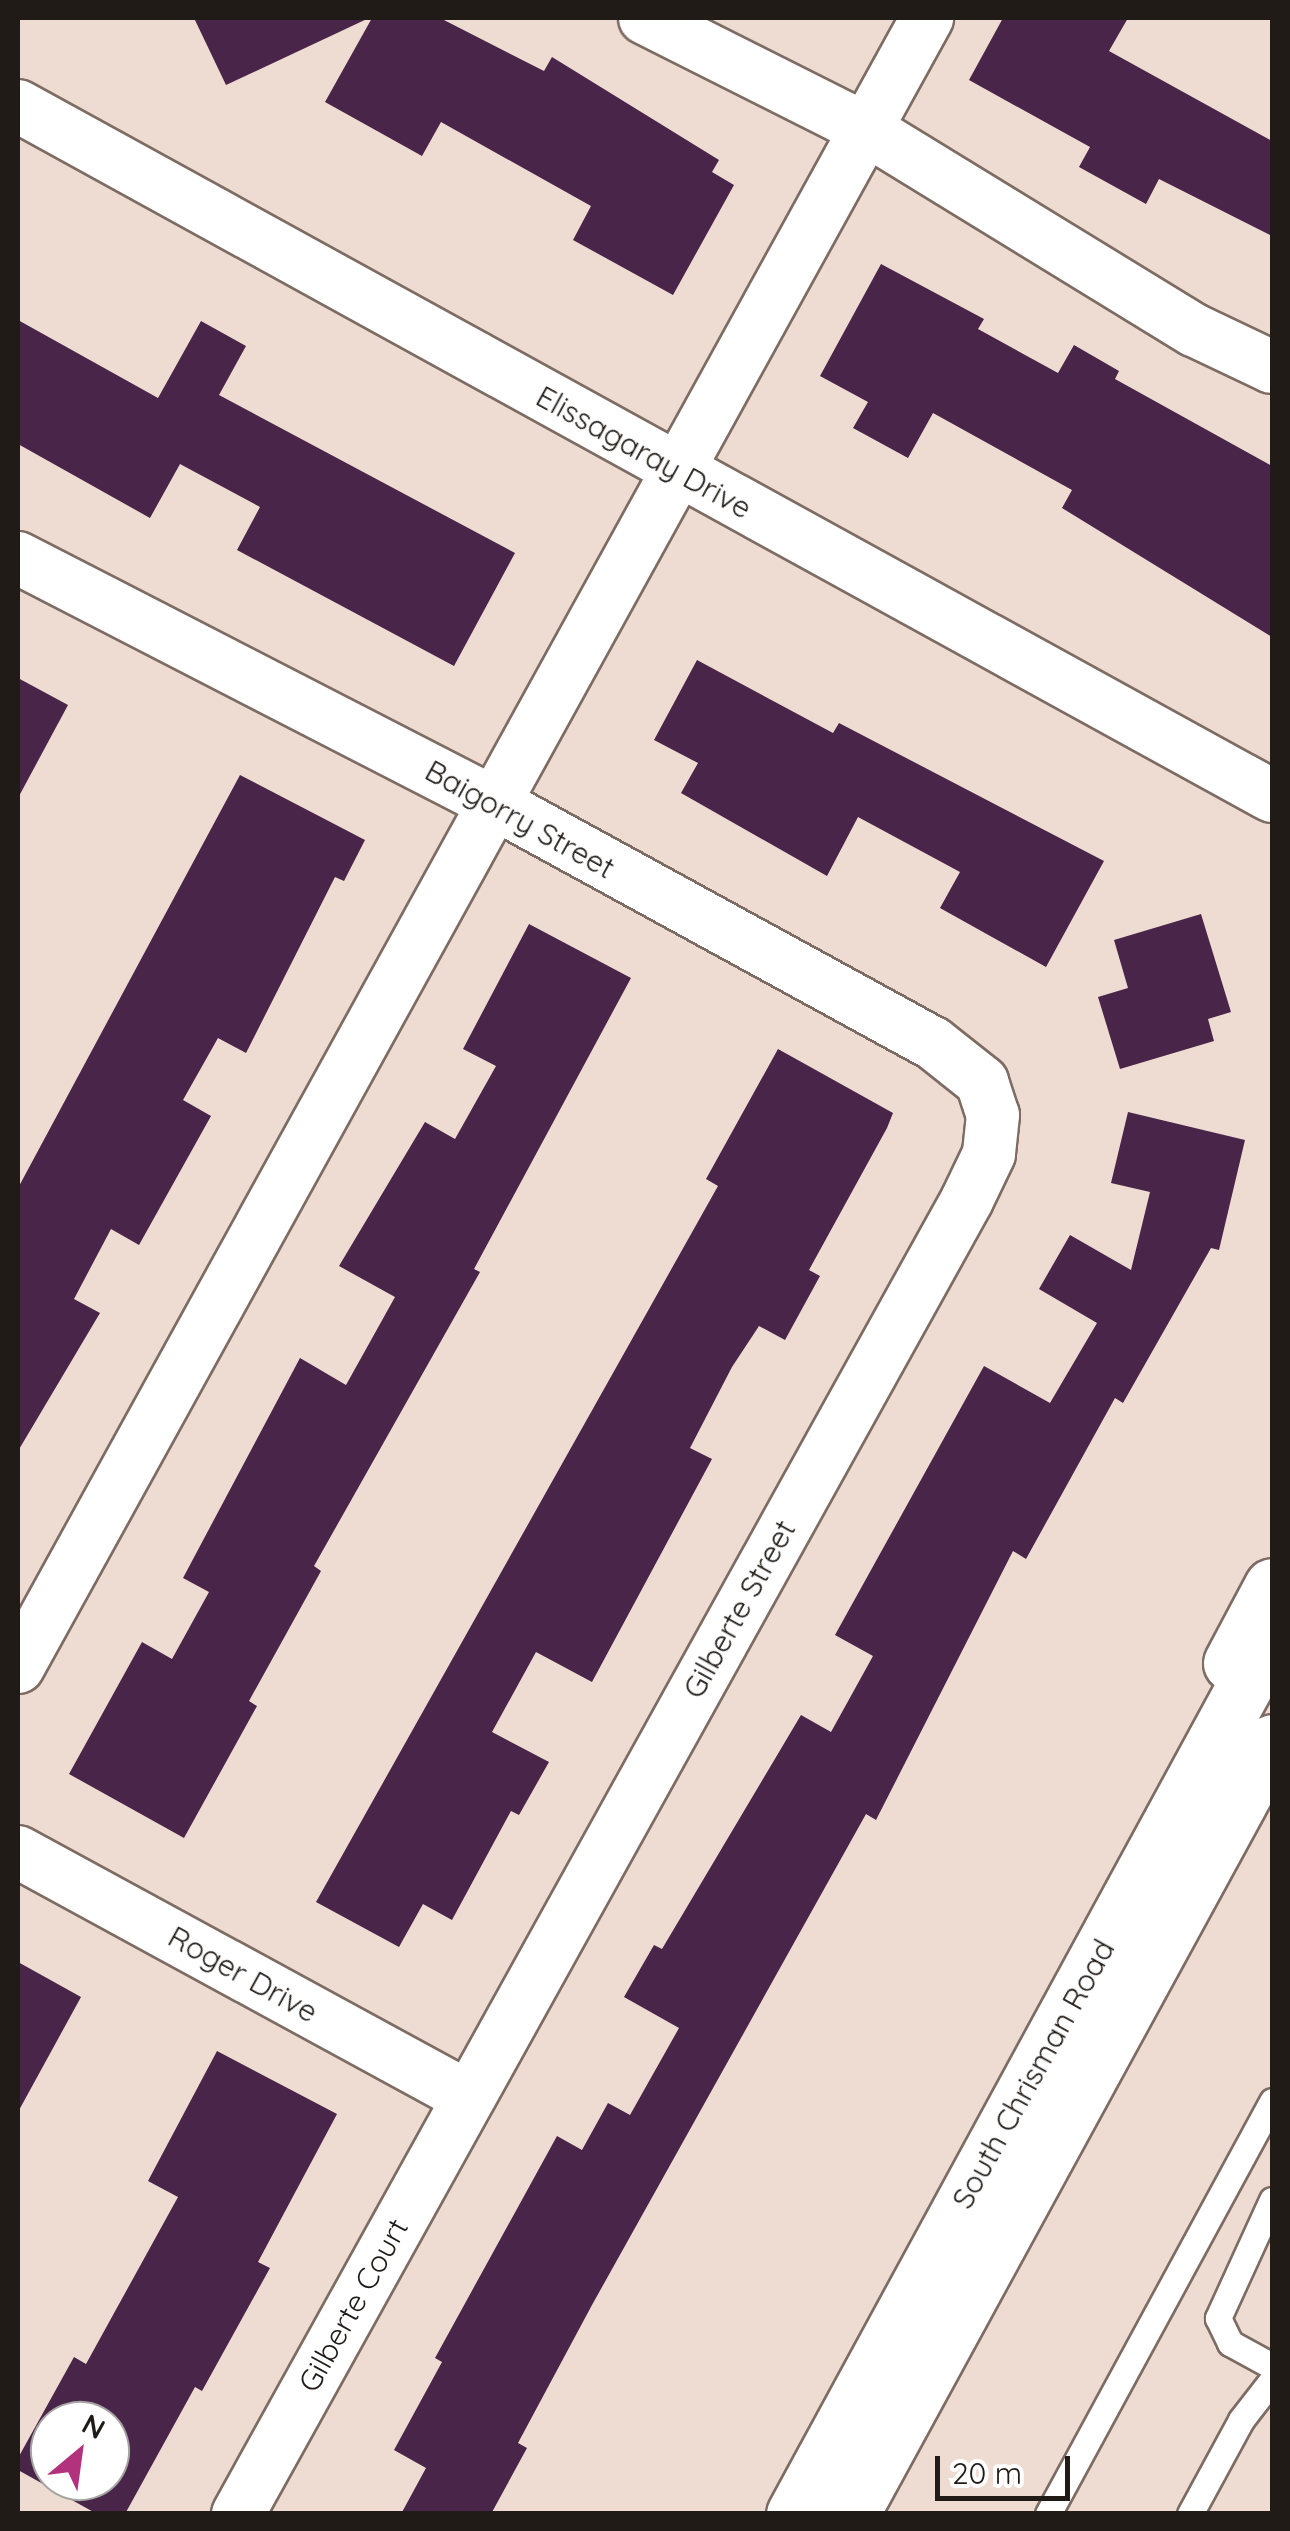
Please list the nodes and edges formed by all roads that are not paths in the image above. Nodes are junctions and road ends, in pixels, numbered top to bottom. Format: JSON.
{"nodes":[{"id":1,"x":645,"y":18,"type":"edge"},
{"id":2,"x":927,"y":18,"type":"edge"},
{"id":3,"x":18,"y":106,"type":"edge"},
{"id":4,"x":864,"y":128,"type":"junction"},
{"id":5,"x":1272,"y":367,"type":"edge"},
{"id":6,"x":676,"y":470,"type":"junction"},
{"id":7,"x":18,"y":558,"type":"edge"},
{"id":8,"x":1272,"y":796,"type":"edge"},
{"id":9,"x":496,"y":804,"type":"junction"},
{"id":10,"x":993,"y":1115,"type":"joint"},
{"id":11,"x":1272,"y":1586,"type":"edge"},
{"id":12,"x":1272,"y":1636,"type":"edge"},
{"id":13,"x":18,"y":1668,"type":"edge"},
{"id":14,"x":1272,"y":1742,"type":"edge"},
{"id":15,"x":18,"y":1852,"type":"edge"},
{"id":16,"x":1143,"y":1872,"type":"junction"},
{"id":17,"x":468,"y":2096,"type":"junction"},
{"id":18,"x":1272,"y":2102,"type":"edge"},
{"id":19,"x":1272,"y":2200,"type":"edge"},
{"id":20,"x":1272,"y":2366,"type":"edge"},
{"id":21,"x":1272,"y":2380,"type":"edge"},
{"id":22,"x":238,"y":2514,"type":"edge"},
{"id":23,"x":794,"y":2514,"type":"edge"},
{"id":24,"x":851,"y":2514,"type":"edge"},
{"id":25,"x":1048,"y":2514,"type":"edge"},
{"id":26,"x":1190,"y":2514,"type":"edge"}],
"edges":[{"from":1,"to":4,"type":"street"},
{"from":2,"to":4,"type":"street"},
{"from":3,"to":6,"type":"street","name":"Elissagaray Drive"},
{"from":4,"to":5,"type":"street"},
{"from":4,"to":6,"type":"street"},
{"from":6,"to":8,"type":"street","name":"Elissagaray Drive"},
{"from":6,"to":9,"type":"street"},
{"from":7,"to":9,"type":"street","name":"Baigorry Street"},
{"from":9,"to":10,"type":"street","name":"Baigorry Street"},
{"from":9,"to":13,"type":"street"},
{"from":10,"to":17,"type":"street","name":"Gilberte Street"},
{"from":11,"to":16,"type":"street"},
{"from":12,"to":16,"type":"street","name":"South Chrisman Road"},
{"from":14,"to":24,"type":"street","name":"South Chrisman Road"},
{"from":15,"to":17,"type":"street","name":"Roger Drive"},
{"from":16,"to":23,"type":"street","name":"South Chrisman Road"},
{"from":17,"to":22,"type":"street","name":"Gilberte Court"},
{"from":18,"to":25,"type":"lane"},
{"from":19,"to":20,"type":"lane"},
{"from":21,"to":26,"type":"lane"}]}
